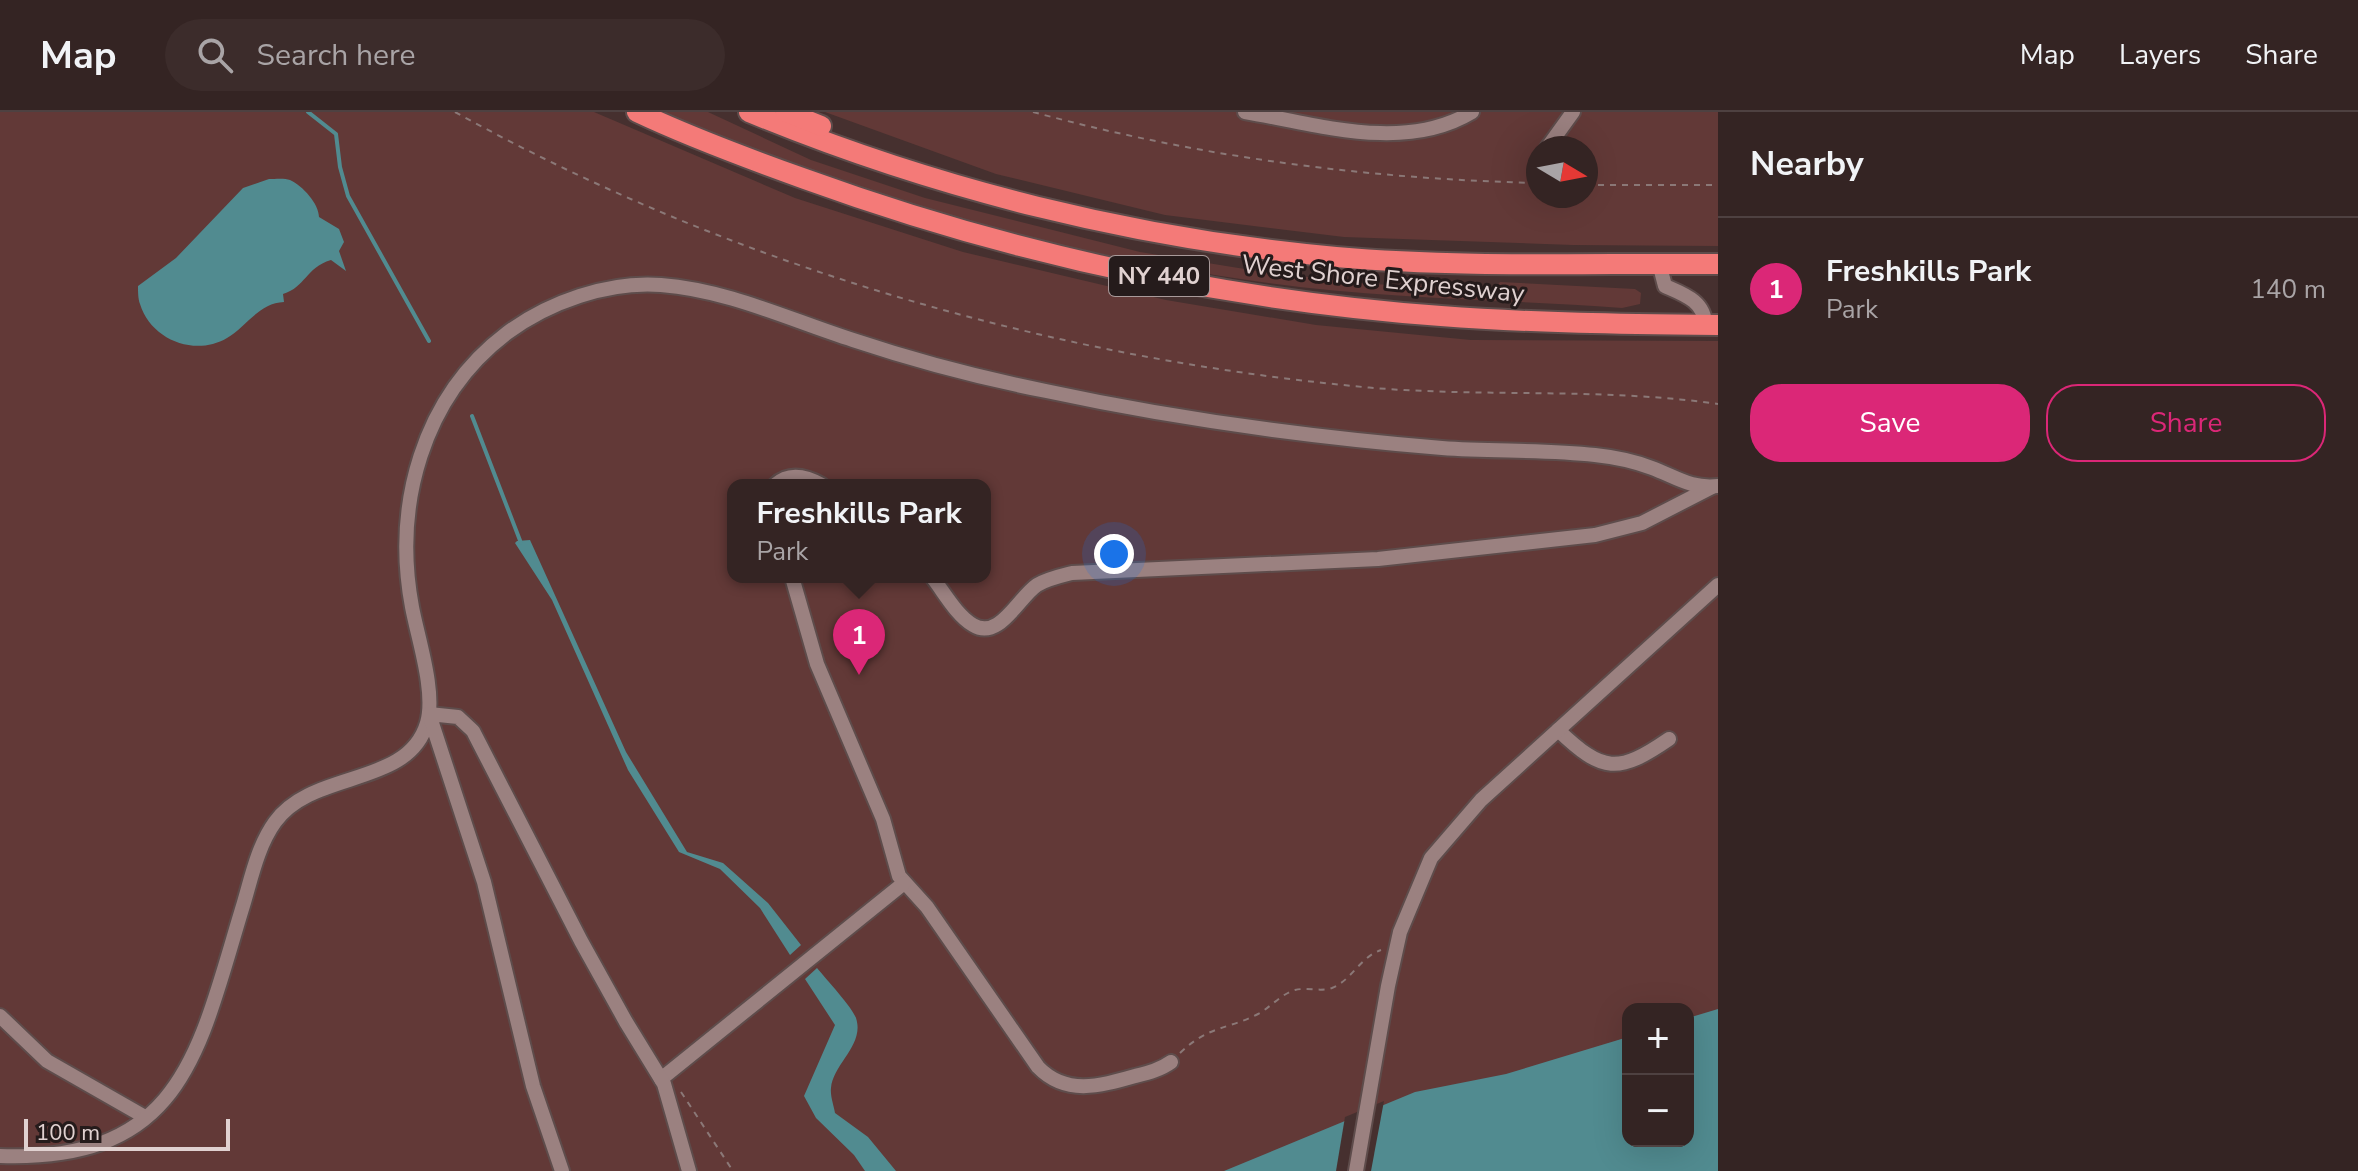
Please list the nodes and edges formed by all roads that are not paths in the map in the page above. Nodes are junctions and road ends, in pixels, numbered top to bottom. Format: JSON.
{"nodes":[{"id":1,"x":637,"y":112,"type":"edge"},
{"id":2,"x":749,"y":112,"type":"edge"},
{"id":3,"x":786,"y":112,"type":"edge"},
{"id":4,"x":1245,"y":112,"type":"edge"},
{"id":5,"x":1472,"y":112,"type":"edge"},
{"id":6,"x":1573,"y":112,"type":"edge"},
{"id":7,"x":1556,"y":136,"type":"edge"},
{"id":8,"x":1000,"y":196,"type":"junction"},
{"id":9,"x":1659,"y":263,"type":"junction"},
{"id":10,"x":1718,"y":264,"type":"edge"},
{"id":11,"x":1711,"y":325,"type":"edge"},
{"id":12,"x":783,"y":479,"type":"edge"},
{"id":13,"x":804,"y":479,"type":"edge"},
{"id":14,"x":1715,"y":487,"type":"edge"},
{"id":15,"x":794,"y":583,"type":"edge"},
{"id":16,"x":937,"y":583,"type":"edge"},
{"id":17,"x":1718,"y":585,"type":"edge"},
{"id":18,"x":429,"y":714,"type":"junction"},
{"id":19,"x":1558,"y":730,"type":"junction"},
{"id":20,"x":1669,"y":739,"type":"dead end"},
{"id":21,"x":904,"y":883,"type":"junction"},
{"id":22,"x":0,"y":1016,"type":"edge"},
{"id":23,"x":1171,"y":1062,"type":"road end"},
{"id":24,"x":661,"y":1079,"type":"junction"},
{"id":25,"x":145,"y":1117,"type":"junction"},
{"id":26,"x":0,"y":1156,"type":"edge"},
{"id":27,"x":562,"y":1171,"type":"edge"},
{"id":28,"x":689,"y":1171,"type":"edge"},
{"id":29,"x":1356,"y":1171,"type":"edge"}],
"edges":[{"from":1,"to":11,"type":"highway","name":"West Shore Expressway","number":"NY 440"},
{"from":2,"to":8,"type":"highway","name":"West Shore Expressway","number":"NY 440"},
{"from":3,"to":8,"type":"highway"},
{"from":4,"to":5,"type":"lane"},
{"from":6,"to":7,"type":"lane"},
{"from":8,"to":9,"type":"highway","name":"West Shore Expressway","number":"NY 440"},
{"from":9,"to":10,"type":"highway","name":"West Shore Expressway","number":"NY 440"},
{"from":9,"to":11,"type":"lane"},
{"from":12,"to":13,"type":"lane"},
{"from":14,"to":16,"type":"lane"},
{"from":14,"to":18,"type":"lane"},
{"from":15,"to":21,"type":"lane"},
{"from":17,"to":19,"type":"lane"},
{"from":18,"to":24,"type":"lane"},
{"from":18,"to":25,"type":"lane"},
{"from":18,"to":27,"type":"lane"},
{"from":19,"to":20,"type":"lane"},
{"from":19,"to":29,"type":"lane"},
{"from":21,"to":23,"type":"lane"},
{"from":21,"to":24,"type":"lane"},
{"from":22,"to":25,"type":"lane"},
{"from":24,"to":28,"type":"lane"},
{"from":25,"to":26,"type":"lane"}]}
